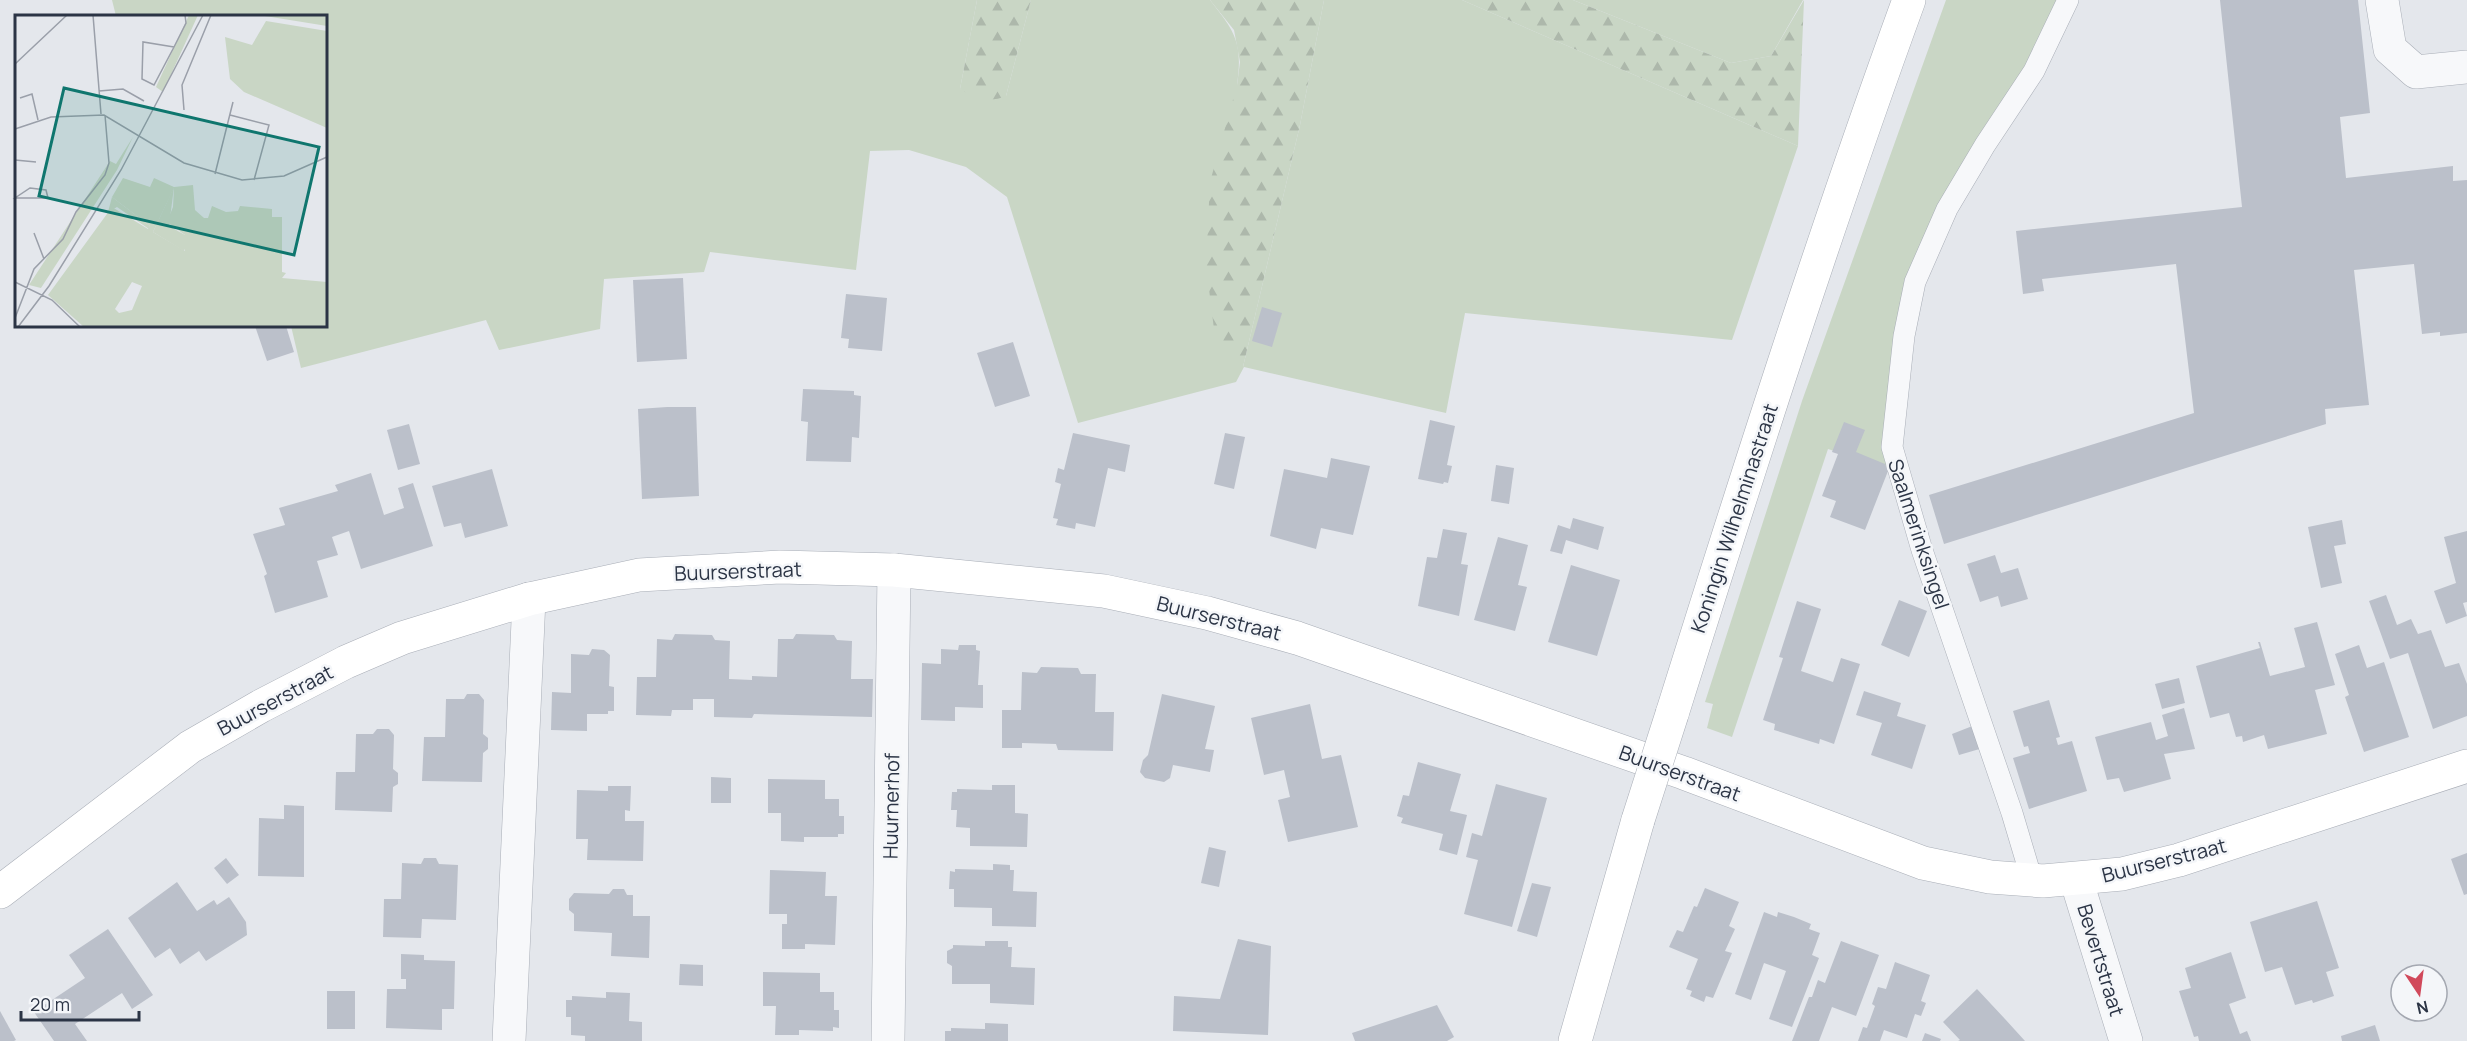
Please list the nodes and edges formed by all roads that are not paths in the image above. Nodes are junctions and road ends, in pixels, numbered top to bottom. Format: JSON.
{"nodes":[{"id":1,"x":1909,"y":0,"type":"edge"},
{"id":2,"x":2068,"y":0,"type":"edge"},
{"id":3,"x":2382,"y":0,"type":"edge"},
{"id":4,"x":2467,"y":67,"type":"edge"},
{"id":5,"x":894,"y":570,"type":"junction"},
{"id":6,"x":529,"y":599,"type":"junction"},
{"id":7,"x":2467,"y":766,"type":"edge"},
{"id":8,"x":2076,"y":879,"type":"junction"},
{"id":9,"x":2032,"y":880,"type":"junction"},
{"id":10,"x":0,"y":892,"type":"edge"},
{"id":11,"x":510,"y":1041,"type":"edge"},
{"id":12,"x":888,"y":1041,"type":"edge"},
{"id":13,"x":1575,"y":1041,"type":"edge"},
{"id":14,"x":2126,"y":1041,"type":"edge"}],
"edges":[{"from":1,"to":13,"type":"main road","name":"Koningin Wilhelminastraat","bridge":true},
{"from":2,"to":9,"type":"lane","name":"Saalmerinksingel"},
{"from":3,"to":4,"type":"street"},
{"from":5,"to":6,"type":"main road","name":"Buurserstraat"},
{"from":5,"to":9,"type":"main road","name":"Buurserstraat"},
{"from":5,"to":12,"type":"street","name":"Huurnerhof"},
{"from":6,"to":10,"type":"main road","name":"Buurserstraat"},
{"from":6,"to":11,"type":"street"},
{"from":7,"to":8,"type":"main road","name":"Buurserstraat"},
{"from":8,"to":9,"type":"main road","name":"Buurserstraat"},
{"from":8,"to":14,"type":"street","name":"Bevertstraat"}]}
